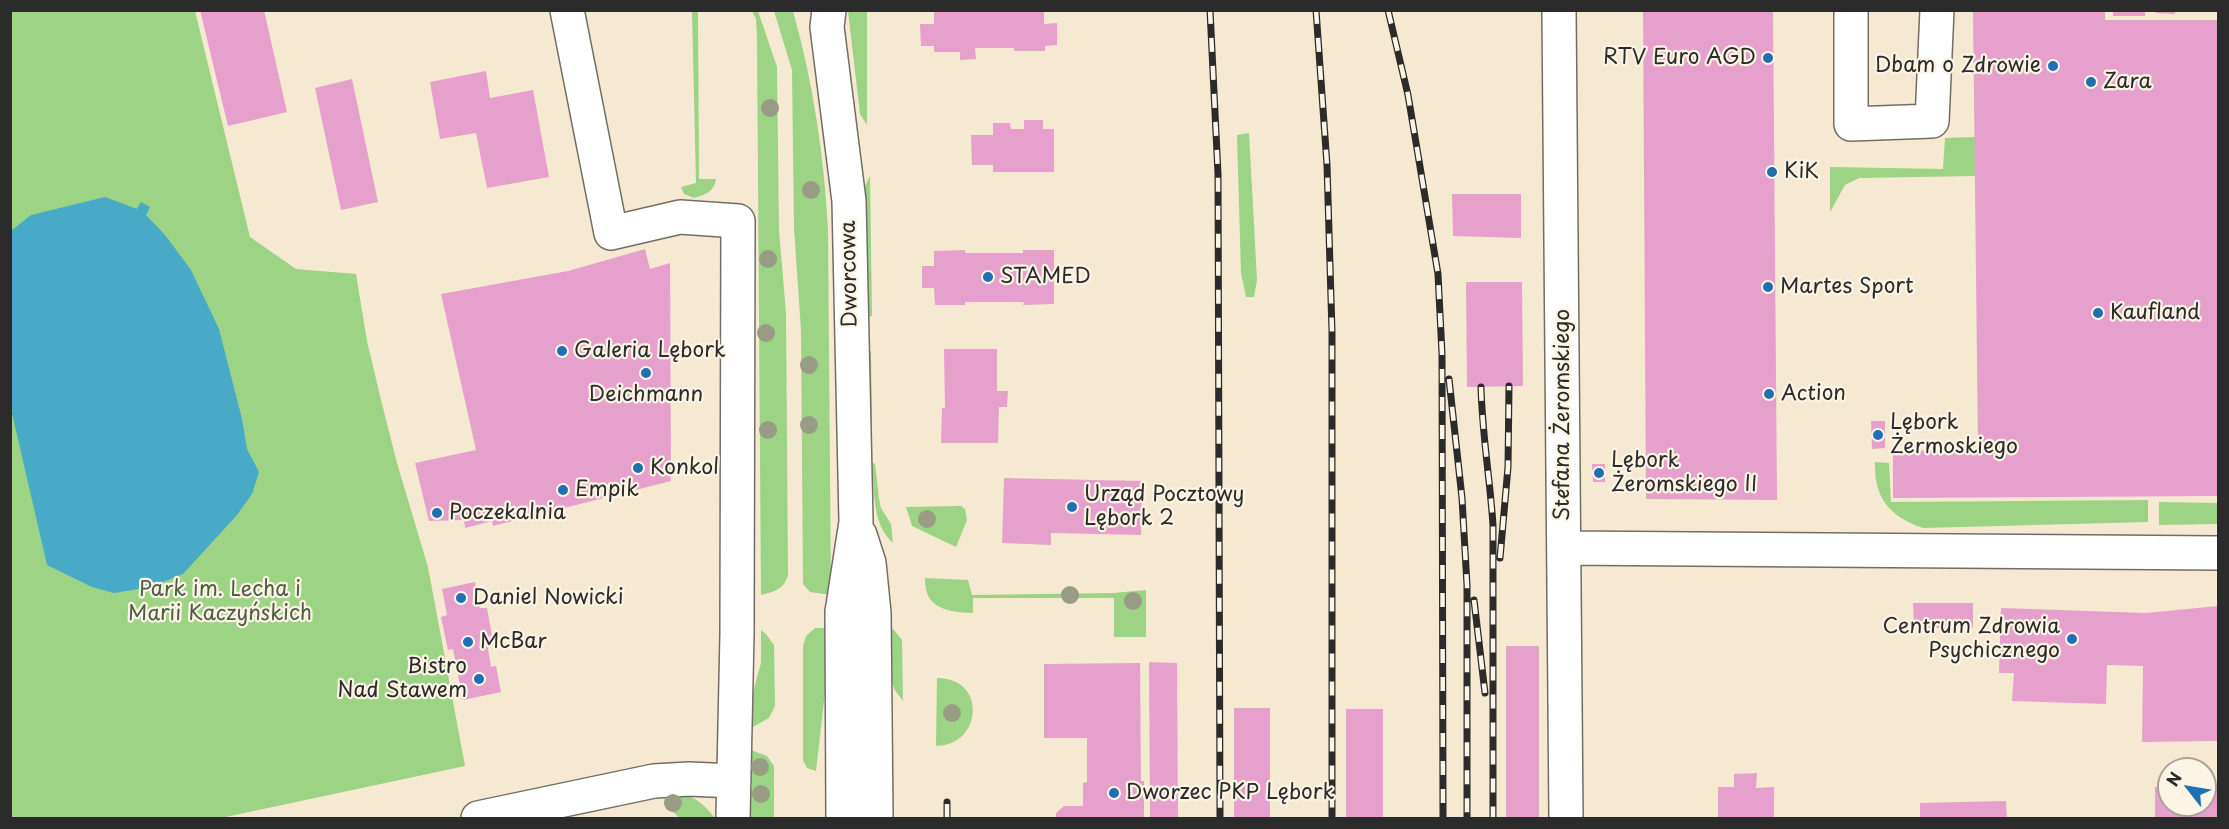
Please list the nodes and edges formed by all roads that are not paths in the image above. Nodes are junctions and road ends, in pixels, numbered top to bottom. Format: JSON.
{"nodes":[{"id":1,"x":567,"y":10,"type":"edge"},
{"id":2,"x":1559,"y":10,"type":"edge"},
{"id":3,"x":1851,"y":10,"type":"edge"},
{"id":4,"x":1937,"y":10,"type":"edge"},
{"id":5,"x":824,"y":16,"type":"edge"},
{"id":6,"x":856,"y":522,"type":"junction"},
{"id":7,"x":1564,"y":548,"type":"junction"},
{"id":8,"x":2218,"y":553,"type":"edge"},
{"id":9,"x":734,"y":781,"type":"junction"},
{"id":10,"x":478,"y":819,"type":"edge"},
{"id":11,"x":733,"y":819,"type":"edge"},
{"id":12,"x":843,"y":819,"type":"edge"},
{"id":13,"x":876,"y":819,"type":"edge"},
{"id":14,"x":1566,"y":819,"type":"edge"}],
"edges":[{"from":1,"to":9,"type":"street"},
{"from":2,"to":7,"type":"street","name":"Stefana Żeromskiego"},
{"from":3,"to":4,"type":"street"},
{"from":5,"to":6,"type":"street","name":"Dworcowa"},
{"from":6,"to":12,"type":"street","name":"Dworcowa"},
{"from":6,"to":13,"type":"street","name":"Dworcowa"},
{"from":7,"to":8,"type":"street"},
{"from":7,"to":14,"type":"street","name":"Stefana Żeromskiego"},
{"from":9,"to":10,"type":"street"},
{"from":9,"to":11,"type":"street"}]}
